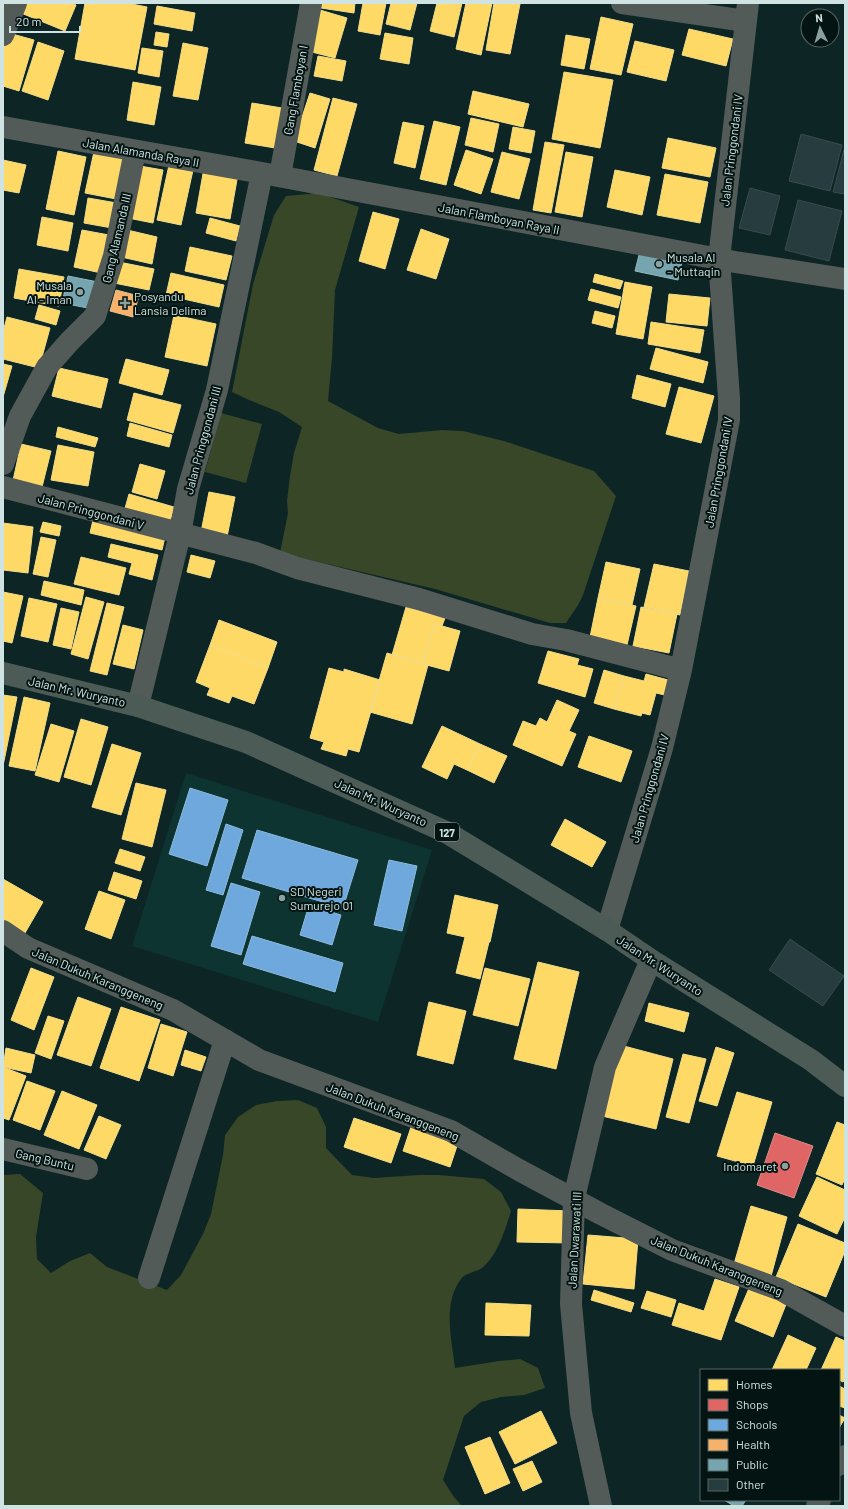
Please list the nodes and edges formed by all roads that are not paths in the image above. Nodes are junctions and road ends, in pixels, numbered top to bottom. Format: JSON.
{"nodes":[{"id":1,"x":16,"y":3,"type":"edge"},
{"id":2,"x":311,"y":3,"type":"edge"},
{"id":3,"x":622,"y":3,"type":"edge"},
{"id":4,"x":747,"y":12,"type":"edge"},
{"id":5,"x":3,"y":35,"type":"edge"},
{"id":6,"x":3,"y":127,"type":"edge"},
{"id":7,"x":135,"y":150,"type":"junction"},
{"id":8,"x":271,"y":175,"type":"junction"},
{"id":9,"x":719,"y":259,"type":"junction"},
{"id":10,"x":845,"y":279,"type":"edge"},
{"id":11,"x":3,"y":464,"type":"edge"},
{"id":12,"x":3,"y":487,"type":"edge"},
{"id":13,"x":180,"y":534,"type":"junction"},
{"id":14,"x":681,"y":670,"type":"junction"},
{"id":15,"x":3,"y":673,"type":"edge"},
{"id":16,"x":138,"y":706,"type":"junction"},
{"id":17,"x":607,"y":930,"type":"junction"},
{"id":18,"x":3,"y":931,"type":"edge"},
{"id":19,"x":651,"y":960,"type":"junction"},
{"id":20,"x":225,"y":1040,"type":"junction"},
{"id":21,"x":845,"y":1086,"type":"edge"},
{"id":22,"x":3,"y":1149,"type":"edge"},
{"id":23,"x":87,"y":1169,"type":"dead end"},
{"id":24,"x":574,"y":1198,"type":"junction"},
{"id":25,"x":149,"y":1278,"type":"dead end"},
{"id":26,"x":845,"y":1326,"type":"edge"},
{"id":27,"x":602,"y":1506,"type":"edge"}],
"edges":[{"from":1,"to":5,"type":"street"},
{"from":2,"to":8,"type":"street","name":"Gang Flamboyan I"},
{"from":3,"to":4,"type":"street"},
{"from":4,"to":9,"type":"street","name":"Jalan Pringgondani IV"},
{"from":6,"to":7,"type":"street","name":"Jalan Alamanda Raya II"},
{"from":7,"to":8,"type":"street","name":"Jalan Alamanda Raya II"},
{"from":7,"to":11,"type":"street","name":"Gang Alamanda III"},
{"from":8,"to":9,"type":"street","name":"Jalan Flamboyan Raya II"},
{"from":8,"to":13,"type":"street","name":"Jalan Pringgondani III"},
{"from":9,"to":10,"type":"street","name":"Jalan Flamboyan Raya II"},
{"from":9,"to":14,"type":"street","name":"Jalan Pringgondani IV"},
{"from":12,"to":13,"type":"street","name":"Jalan Pringgondani V"},
{"from":13,"to":14,"type":"street","name":"Jalan Pringgondani V"},
{"from":13,"to":16,"type":"street","name":"Jalan Pringgondani III"},
{"from":14,"to":17,"type":"street","name":"Jalan Pringgondani IV"},
{"from":15,"to":16,"type":"main road","name":"Jalan Mr. Wuryanto","number":"127"},
{"from":16,"to":17,"type":"main road","name":"Jalan Mr. Wuryanto","number":"127"},
{"from":17,"to":19,"type":"main road","name":"Jalan Mr. Wuryanto","number":"127"},
{"from":18,"to":20,"type":"street","name":"Jalan Dukuh Karanggeneng"},
{"from":19,"to":21,"type":"main road","name":"Jalan Mr. Wuryanto","number":"127"},
{"from":19,"to":24,"type":"street","name":"Jalan Dwarawati III"},
{"from":20,"to":24,"type":"street","name":"Jalan Dukuh Karanggeneng"},
{"from":20,"to":25,"type":"street"},
{"from":22,"to":23,"type":"street","name":"Gang Buntu"},
{"from":24,"to":26,"type":"street","name":"Jalan Dukuh Karanggeneng"},
{"from":24,"to":27,"type":"street","name":"Jalan Dwarawati III"}]}
